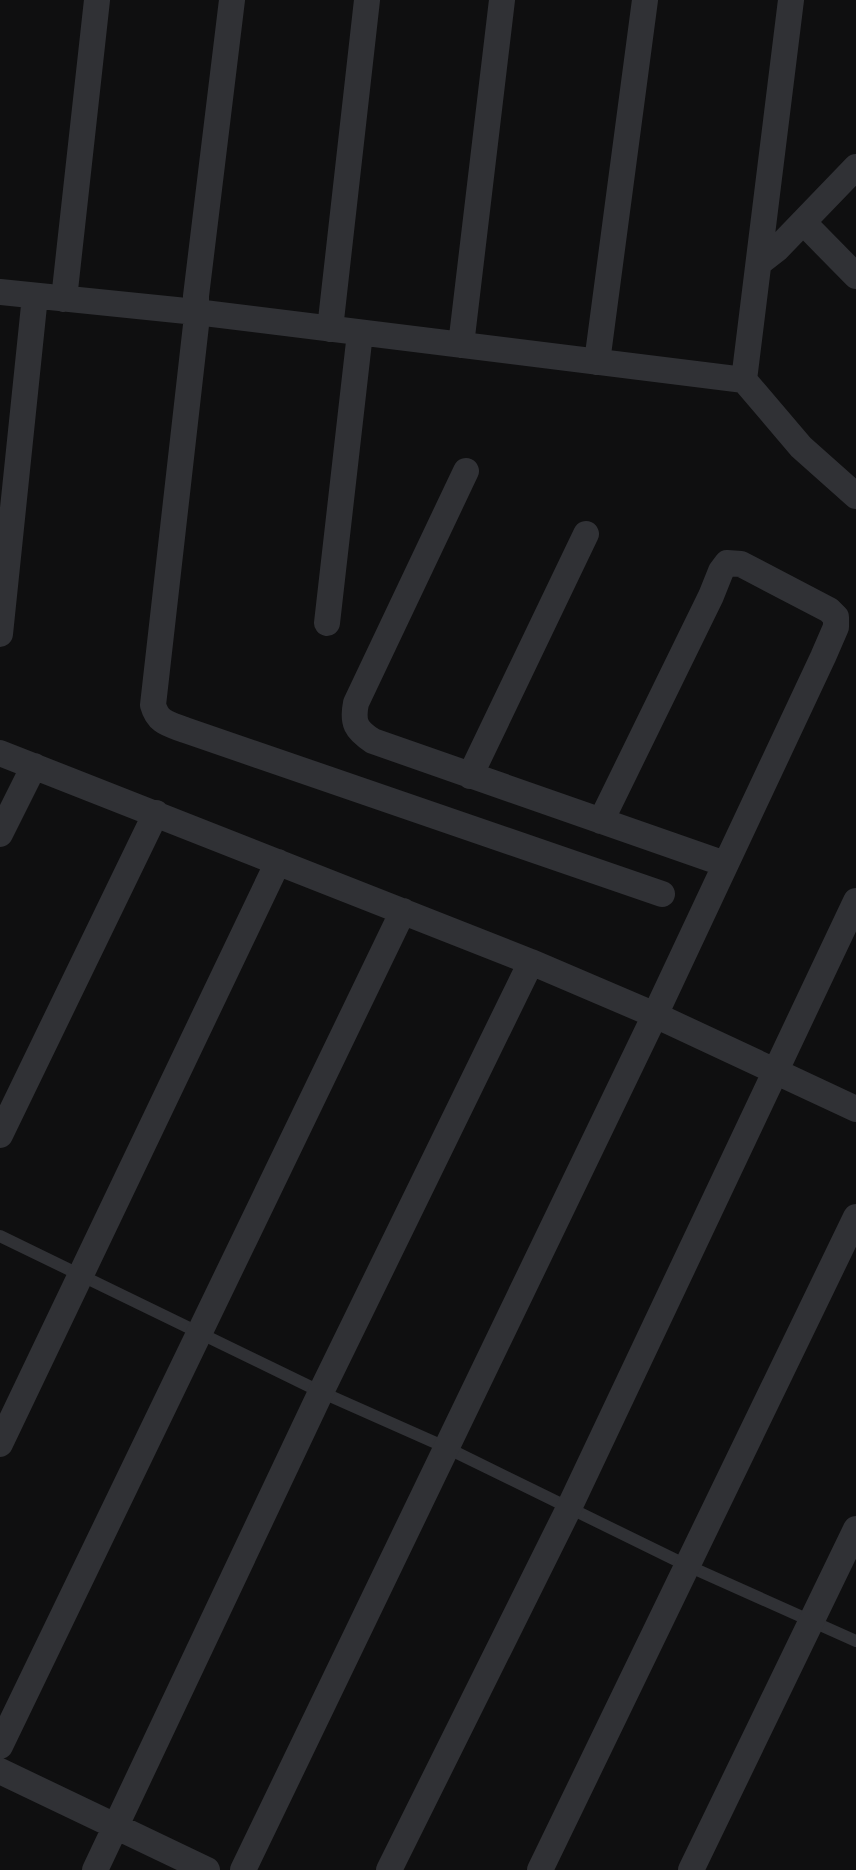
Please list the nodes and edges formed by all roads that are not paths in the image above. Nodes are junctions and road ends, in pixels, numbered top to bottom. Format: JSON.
{"nodes":[{"id":1,"x":97,"y":0,"type":"edge"},
{"id":2,"x":232,"y":0,"type":"edge"},
{"id":3,"x":367,"y":0,"type":"edge"},
{"id":4,"x":502,"y":0,"type":"edge"},
{"id":5,"x":645,"y":0,"type":"edge"},
{"id":6,"x":791,"y":0,"type":"edge"},
{"id":7,"x":856,"y":167,"type":"edge"},
{"id":8,"x":803,"y":222,"type":"junction"},
{"id":9,"x":759,"y":263,"type":"junction"},
{"id":10,"x":856,"y":276,"type":"edge"},
{"id":11,"x":0,"y":292,"type":"edge"},
{"id":12,"x":35,"y":296,"type":"junction"},
{"id":13,"x":64,"y":299,"type":"junction"},
{"id":14,"x":196,"y":312,"type":"junction"},
{"id":15,"x":330,"y":329,"type":"junction"},
{"id":16,"x":360,"y":333,"type":"junction"},
{"id":17,"x":461,"y":345,"type":"junction"},
{"id":18,"x":597,"y":362,"type":"junction"},
{"id":19,"x":744,"y":380,"type":"junction"},
{"id":20,"x":466,"y":471,"type":"dead end"},
{"id":21,"x":856,"y":496,"type":"edge"},
{"id":22,"x":586,"y":534,"type":"dead end"},
{"id":23,"x":327,"y":624,"type":"dead end"},
{"id":24,"x":0,"y":634,"type":"edge"},
{"id":25,"x":0,"y":753,"type":"edge"},
{"id":26,"x":34,"y":766,"type":"junction"},
{"id":27,"x":470,"y":776,"type":"junction"},
{"id":28,"x":156,"y":813,"type":"junction"},
{"id":29,"x":601,"y":821,"type":"junction"},
{"id":30,"x":0,"y":834,"type":"edge"},
{"id":31,"x":279,"y":862,"type":"junction"},
{"id":32,"x":725,"y":864,"type":"junction"},
{"id":33,"x":662,"y":894,"type":"dead end"},
{"id":34,"x":856,"y":901,"type":"edge"},
{"id":35,"x":403,"y":911,"type":"junction"},
{"id":36,"x":531,"y":962,"type":"junction"},
{"id":37,"x":655,"y":1015,"type":"junction"},
{"id":38,"x":775,"y":1069,"type":"junction"},
{"id":39,"x":856,"y":1109,"type":"edge"},
{"id":40,"x":0,"y":1135,"type":"edge"},
{"id":41,"x":856,"y":1217,"type":"edge"},
{"id":42,"x":0,"y":1236,"type":"edge"},
{"id":43,"x":80,"y":1275,"type":"junction"},
{"id":44,"x":200,"y":1332,"type":"junction"},
{"id":45,"x":321,"y":1392,"type":"junction"},
{"id":46,"x":0,"y":1444,"type":"edge"},
{"id":47,"x":445,"y":1447,"type":"junction"},
{"id":48,"x":569,"y":1508,"type":"junction"},
{"id":49,"x":856,"y":1529,"type":"edge"},
{"id":50,"x":686,"y":1565,"type":"junction"},
{"id":51,"x":811,"y":1621,"type":"junction"},
{"id":52,"x":856,"y":1641,"type":"edge"},
{"id":53,"x":0,"y":1746,"type":"edge"},
{"id":54,"x":0,"y":1771,"type":"edge"},
{"id":55,"x":116,"y":1827,"type":"junction"},
{"id":56,"x":95,"y":1870,"type":"edge"},
{"id":57,"x":207,"y":1870,"type":"edge"},
{"id":58,"x":243,"y":1870,"type":"edge"},
{"id":59,"x":389,"y":1870,"type":"edge"},
{"id":60,"x":540,"y":1870,"type":"edge"},
{"id":61,"x":691,"y":1870,"type":"edge"}],
"edges":[{"from":1,"to":13,"type":"street"},
{"from":2,"to":14,"type":"street"},
{"from":3,"to":15,"type":"street"},
{"from":4,"to":17,"type":"street"},
{"from":5,"to":18,"type":"street"},
{"from":6,"to":9,"type":"street"},
{"from":7,"to":8,"type":"street"},
{"from":8,"to":9,"type":"street"},
{"from":8,"to":10,"type":"street"},
{"from":9,"to":19,"type":"street"},
{"from":11,"to":12,"type":"street"},
{"from":12,"to":13,"type":"street"},
{"from":12,"to":24,"type":"street"},
{"from":13,"to":14,"type":"street"},
{"from":14,"to":15,"type":"street"},
{"from":14,"to":33,"type":"street"},
{"from":15,"to":16,"type":"street"},
{"from":16,"to":17,"type":"street"},
{"from":16,"to":23,"type":"street"},
{"from":17,"to":18,"type":"street"},
{"from":18,"to":19,"type":"street"},
{"from":19,"to":21,"type":"street"},
{"from":20,"to":27,"type":"street"},
{"from":22,"to":27,"type":"street"},
{"from":25,"to":26,"type":"street"},
{"from":26,"to":28,"type":"street"},
{"from":26,"to":30,"type":"street"},
{"from":27,"to":29,"type":"street"},
{"from":28,"to":31,"type":"street"},
{"from":28,"to":40,"type":"street"},
{"from":29,"to":32,"type":"street"},
{"from":29,"to":32,"type":"street"},
{"from":31,"to":35,"type":"street"},
{"from":31,"to":43,"type":"street"},
{"from":32,"to":37,"type":"street"},
{"from":34,"to":38,"type":"street"},
{"from":35,"to":36,"type":"street"},
{"from":35,"to":44,"type":"street"},
{"from":36,"to":37,"type":"street"},
{"from":36,"to":45,"type":"street"},
{"from":37,"to":38,"type":"street"},
{"from":37,"to":47,"type":"street"},
{"from":38,"to":39,"type":"street"},
{"from":38,"to":48,"type":"street"},
{"from":41,"to":50,"type":"street"},
{"from":42,"to":43,"type":"lane"},
{"from":43,"to":44,"type":"lane"},
{"from":43,"to":46,"type":"street"},
{"from":44,"to":45,"type":"lane"},
{"from":44,"to":53,"type":"street"},
{"from":45,"to":47,"type":"lane"},
{"from":45,"to":55,"type":"street"},
{"from":47,"to":48,"type":"lane"},
{"from":47,"to":58,"type":"street"},
{"from":48,"to":50,"type":"lane"},
{"from":48,"to":59,"type":"street"},
{"from":49,"to":51,"type":"street"},
{"from":50,"to":51,"type":"lane"},
{"from":50,"to":60,"type":"street"},
{"from":51,"to":52,"type":"lane"},
{"from":51,"to":61,"type":"street"},
{"from":54,"to":55,"type":"street"},
{"from":55,"to":56,"type":"street"},
{"from":55,"to":57,"type":"street"}]}
